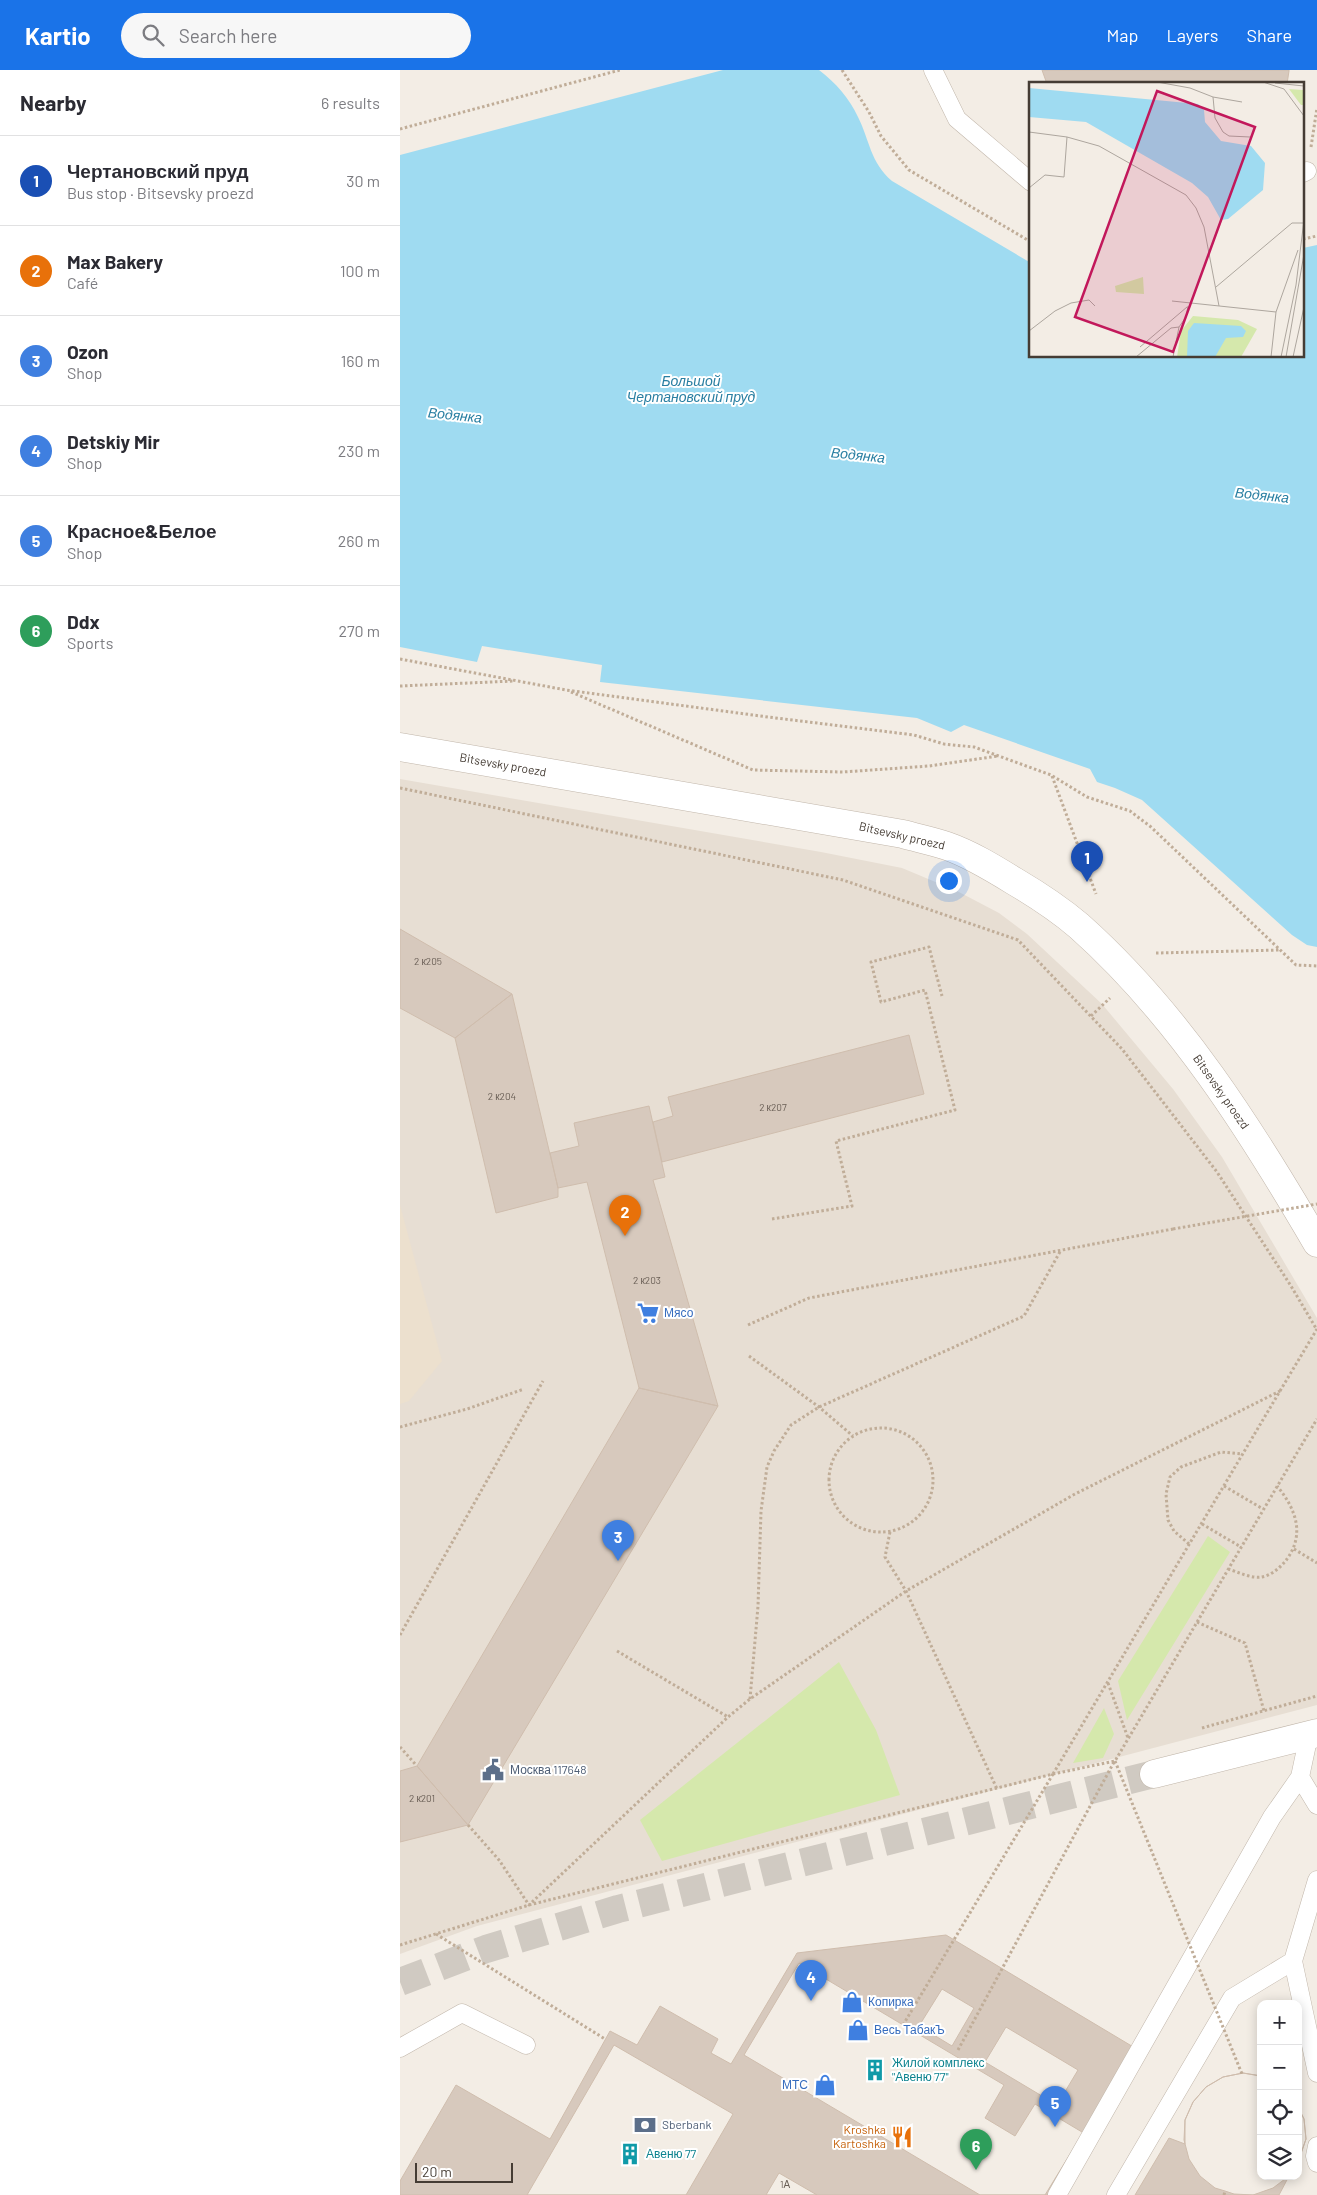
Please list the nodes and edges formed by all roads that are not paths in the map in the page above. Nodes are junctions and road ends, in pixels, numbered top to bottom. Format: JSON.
{"nodes":[{"id":1,"x":933,"y":70,"type":"edge"},
{"id":2,"x":1029,"y":180,"type":"edge"},
{"id":3,"x":400,"y":747,"type":"edge"},
{"id":4,"x":1317,"y":1244,"type":"edge"},
{"id":5,"x":1313,"y":1734,"type":"edge"},
{"id":6,"x":1154,"y":1774,"type":"tunnel mouth"},
{"id":7,"x":1300,"y":1777,"type":"junction"},
{"id":8,"x":1317,"y":1805,"type":"edge"},
{"id":9,"x":1317,"y":1880,"type":"edge"},
{"id":10,"x":1293,"y":1961,"type":"junction"},
{"id":11,"x":526,"y":2045,"type":"dead end"},
{"id":12,"x":400,"y":2048,"type":"edge"},
{"id":13,"x":1317,"y":2073,"type":"edge"},
{"id":14,"x":1317,"y":2146,"type":"edge"},
{"id":15,"x":1317,"y":2163,"type":"edge"},
{"id":16,"x":1057,"y":2195,"type":"edge"},
{"id":17,"x":1116,"y":2195,"type":"edge"}],
"edges":[{"from":1,"to":2,"type":"lane"},
{"from":3,"to":4,"type":"street","name":"Bitsevsky proezd"},
{"from":5,"to":6,"type":"street"},
{"from":5,"to":7,"type":"lane"},
{"from":7,"to":8,"type":"lane"},
{"from":7,"to":16,"type":"lane"},
{"from":9,"to":10,"type":"lane"},
{"from":10,"to":13,"type":"lane"},
{"from":10,"to":17,"type":"lane"},
{"from":11,"to":12,"type":"lane"},
{"from":14,"to":15,"type":"lane"}]}
